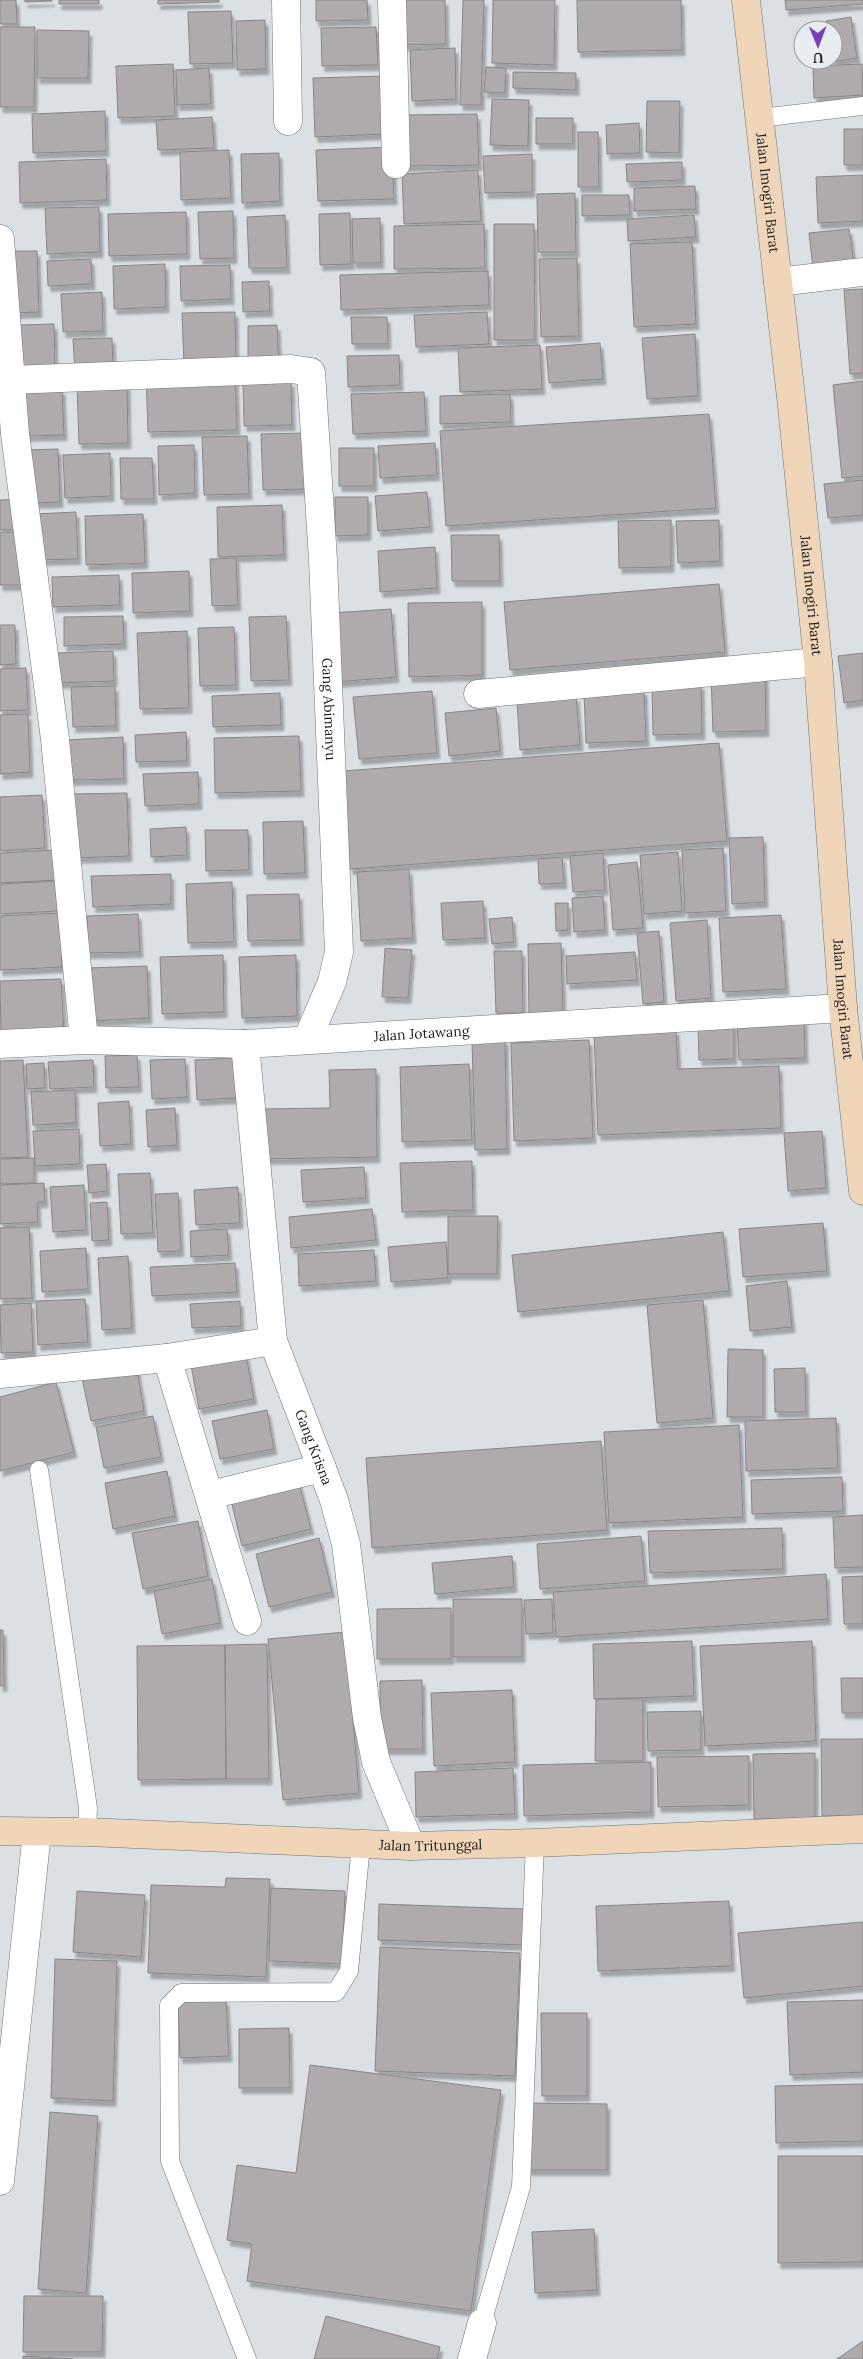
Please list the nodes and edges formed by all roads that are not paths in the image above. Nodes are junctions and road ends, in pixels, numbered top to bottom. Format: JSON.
{"nodes":[{"id":1,"x":286,"y":0,"type":"edge"},
{"id":2,"x":392,"y":0,"type":"edge"},
{"id":3,"x":746,"y":0,"type":"edge"},
{"id":4,"x":863,"y":106,"type":"edge"},
{"id":5,"x":760,"y":118,"type":"junction"},
{"id":6,"x":288,"y":121,"type":"dead end"},
{"id":7,"x":396,"y":164,"type":"dead end"},
{"id":8,"x":0,"y":239,"type":"edge"},
{"id":9,"x":863,"y":272,"type":"edge"},
{"id":10,"x":778,"y":282,"type":"junction"},
{"id":11,"x":10,"y":380,"type":"junction"},
{"id":12,"x":8,"y":436,"type":"edge"},
{"id":13,"x":818,"y":662,"type":"junction"},
{"id":14,"x":478,"y":694,"type":"dead end"},
{"id":15,"x":843,"y":1008,"type":"junction"},
{"id":16,"x":84,"y":1040,"type":"junction"},
{"id":17,"x":307,"y":1040,"type":"junction"},
{"id":18,"x":0,"y":1044,"type":"edge"},
{"id":19,"x":246,"y":1044,"type":"junction"},
{"id":20,"x":863,"y":1191,"type":"edge"},
{"id":21,"x":272,"y":1340,"type":"junction"},
{"id":22,"x":167,"y":1358,"type":"junction"},
{"id":23,"x":0,"y":1374,"type":"edge"},
{"id":24,"x":322,"y":1468,"type":"junction"},
{"id":25,"x":39,"y":1470,"type":"dead end"},
{"id":26,"x":210,"y":1495,"type":"junction"},
{"id":27,"x":247,"y":1621,"type":"dead end"},
{"id":28,"x":863,"y":1828,"type":"edge"},
{"id":29,"x":0,"y":1831,"type":"edge"},
{"id":30,"x":37,"y":1832,"type":"junction"},
{"id":31,"x":88,"y":1832,"type":"junction"},
{"id":32,"x":535,"y":1843,"type":"junction"},
{"id":33,"x":361,"y":1844,"type":"junction"},
{"id":34,"x":411,"y":1846,"type":"junction"},
{"id":35,"x":0,"y":2181,"type":"edge"},
{"id":36,"x":482,"y":2323,"type":"joint"},
{"id":37,"x":247,"y":2359,"type":"edge"},
{"id":38,"x":472,"y":2359,"type":"edge"}],
"edges":[{"from":1,"to":6,"type":"street"},
{"from":2,"to":7,"type":"street"},
{"from":3,"to":5,"type":"main road","name":"Jalan Imogiri Barat"},
{"from":4,"to":5,"type":"lane"},
{"from":5,"to":10,"type":"main road","name":"Jalan Imogiri Barat"},
{"from":8,"to":11,"type":"street"},
{"from":9,"to":10,"type":"street"},
{"from":10,"to":13,"type":"main road","name":"Jalan Imogiri Barat"},
{"from":11,"to":12,"type":"street"},
{"from":11,"to":17,"type":"street","name":"Gang Abimanyu"},
{"from":12,"to":16,"type":"street"},
{"from":13,"to":14,"type":"street"},
{"from":13,"to":15,"type":"main road","name":"Jalan Imogiri Barat"},
{"from":15,"to":17,"type":"street","name":"Jalan Jotawang"},
{"from":15,"to":20,"type":"main road","name":"Jalan Imogiri Barat"},
{"from":16,"to":18,"type":"street","name":"Jalan Jotawang"},
{"from":16,"to":19,"type":"street","name":"Jalan Jotawang"},
{"from":17,"to":19,"type":"street","name":"Jalan Jotawang"},
{"from":19,"to":21,"type":"street","name":"Gang Krisna"},
{"from":21,"to":22,"type":"street"},
{"from":21,"to":24,"type":"street","name":"Gang Krisna"},
{"from":22,"to":23,"type":"street"},
{"from":22,"to":26,"type":"street"},
{"from":24,"to":26,"type":"street"},
{"from":24,"to":34,"type":"street","name":"Gang Krisna"},
{"from":25,"to":31,"type":"lane"},
{"from":26,"to":27,"type":"street"},
{"from":28,"to":32,"type":"main road","name":"Jalan Tritunggal"},
{"from":29,"to":30,"type":"main road","name":"Jalan Tritunggal"},
{"from":30,"to":31,"type":"main road","name":"Jalan Tritunggal"},
{"from":30,"to":35,"type":"street"},
{"from":31,"to":33,"type":"main road","name":"Jalan Tritunggal"},
{"from":32,"to":34,"type":"main road","name":"Jalan Tritunggal"},
{"from":32,"to":36,"type":"lane"},
{"from":33,"to":34,"type":"main road","name":"Jalan Tritunggal"},
{"from":33,"to":37,"type":"lane"},
{"from":36,"to":38,"type":"street"}]}
